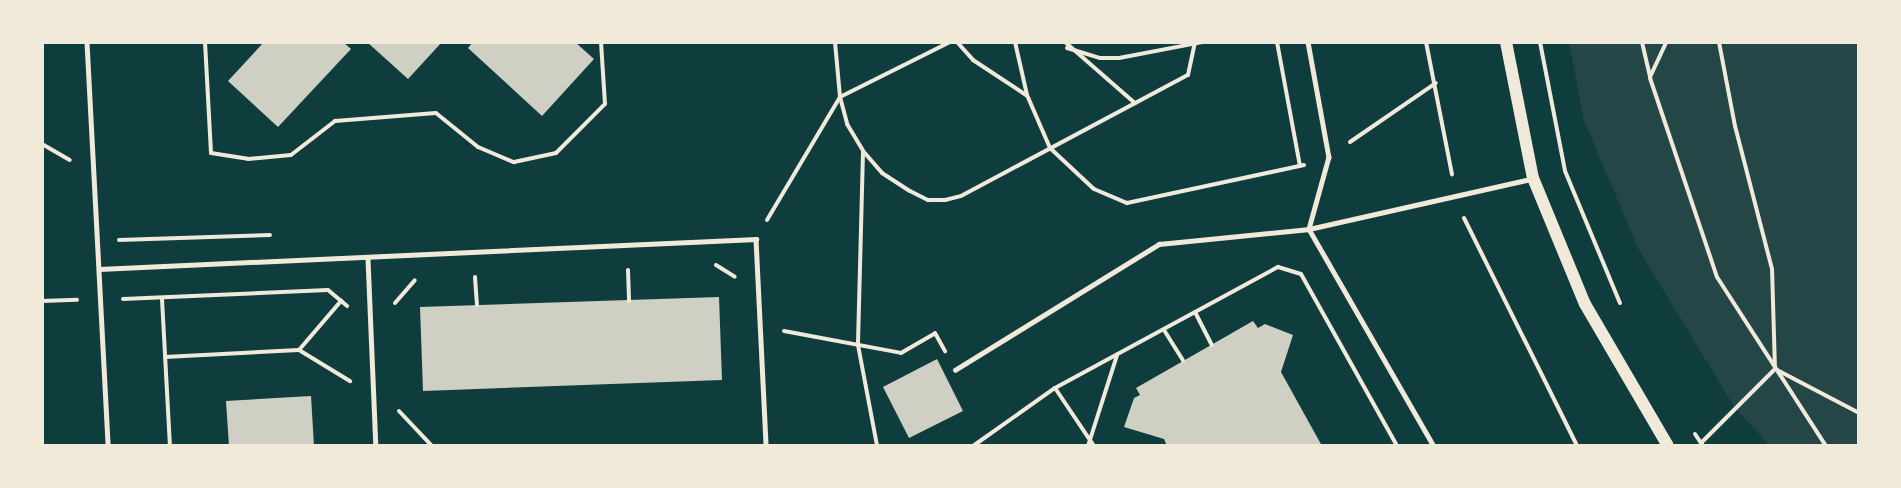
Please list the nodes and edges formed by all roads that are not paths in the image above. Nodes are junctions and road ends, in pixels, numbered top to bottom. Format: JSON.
{"nodes":[{"id":1,"x":87,"y":42,"type":"edge"},
{"id":2,"x":1308,"y":42,"type":"edge"},
{"id":3,"x":1506,"y":42,"type":"edge"},
{"id":4,"x":1533,"y":178,"type":"junction"},
{"id":5,"x":1309,"y":229,"type":"junction"},
{"id":6,"x":368,"y":259,"type":"junction"},
{"id":7,"x":99,"y":269,"type":"junction"},
{"id":8,"x":955,"y":370,"type":"road end"},
{"id":9,"x":108,"y":446,"type":"edge"},
{"id":10,"x":376,"y":446,"type":"edge"},
{"id":11,"x":766,"y":446,"type":"edge"},
{"id":12,"x":1434,"y":446,"type":"edge"},
{"id":13,"x":1668,"y":446,"type":"edge"}],
"edges":[{"from":1,"to":7,"type":"lane"},
{"from":2,"to":5,"type":"lane"},
{"from":3,"to":4,"type":"main road"},
{"from":4,"to":5,"type":"lane"},
{"from":4,"to":13,"type":"main road"},
{"from":5,"to":8,"type":"lane"},
{"from":5,"to":12,"type":"lane"},
{"from":6,"to":7,"type":"lane"},
{"from":6,"to":10,"type":"lane"},
{"from":6,"to":11,"type":"lane"},
{"from":7,"to":9,"type":"lane"}]}
